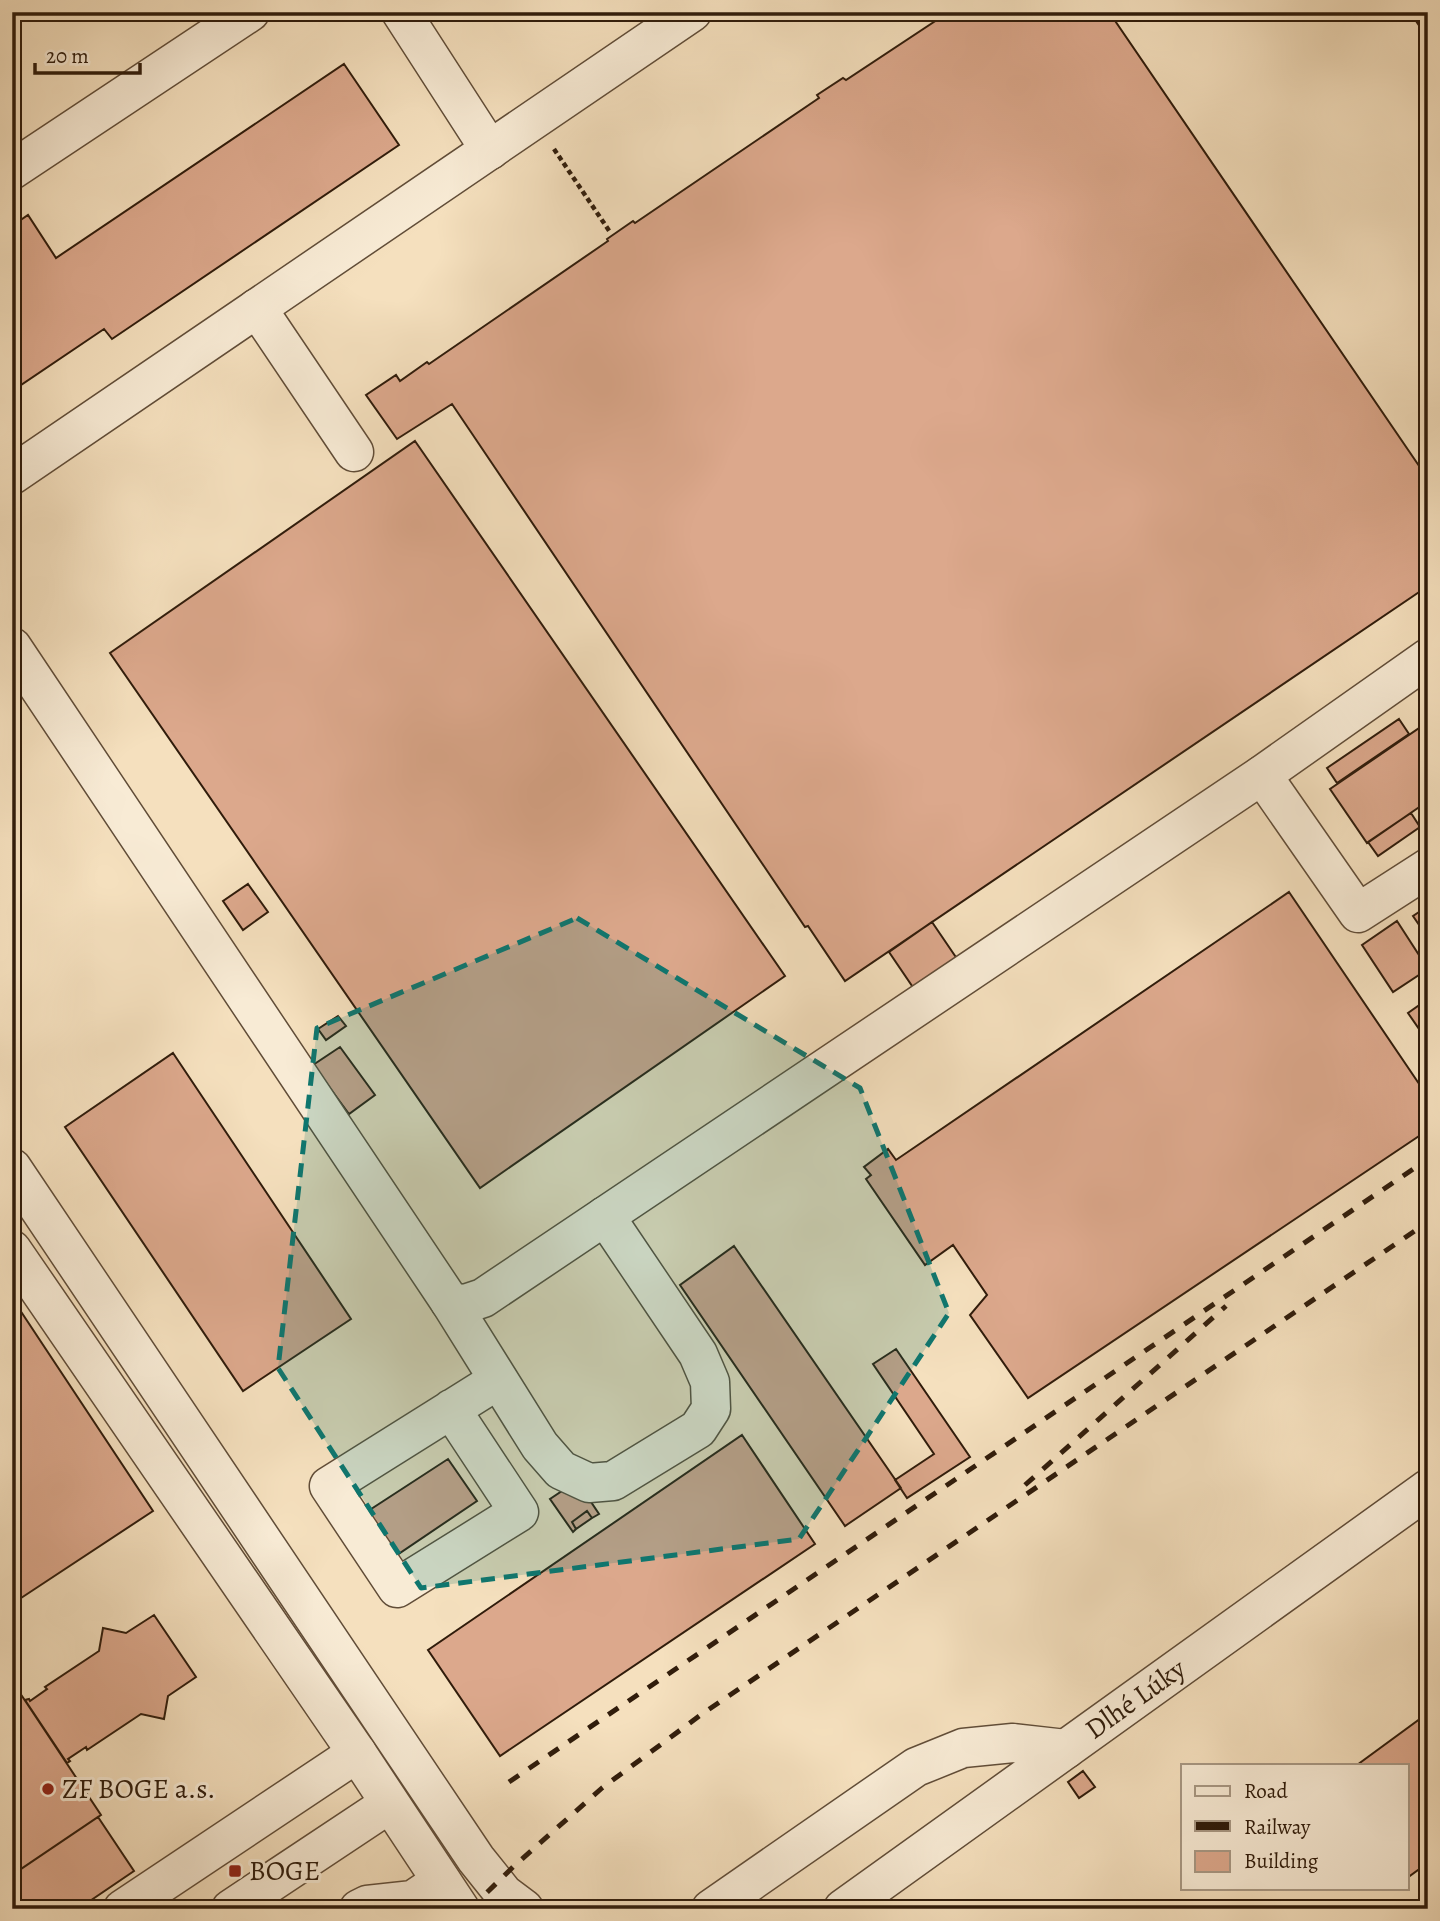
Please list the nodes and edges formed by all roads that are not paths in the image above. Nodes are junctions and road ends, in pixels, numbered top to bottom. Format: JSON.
{"nodes":[{"id":1,"x":250,"y":12,"type":"edge"},
{"id":2,"x":401,"y":12,"type":"edge"},
{"id":3,"x":692,"y":12,"type":"edge"},
{"id":4,"x":490,"y":150,"type":"junction"},
{"id":5,"x":12,"y":170,"type":"edge"},
{"id":6,"x":257,"y":308,"type":"junction"},
{"id":7,"x":354,"y":452,"type":"dead end"},
{"id":8,"x":12,"y":475,"type":"edge"},
{"id":9,"x":12,"y":647,"type":"edge"},
{"id":10,"x":1428,"y":658,"type":"edge"},
{"id":11,"x":1262,"y":775,"type":"junction"},
{"id":12,"x":1428,"y":868,"type":"edge"},
{"id":13,"x":12,"y":1168,"type":"edge"},
{"id":14,"x":605,"y":1216,"type":"junction"},
{"id":15,"x":12,"y":1250,"type":"edge"},
{"id":16,"x":450,"y":1302,"type":"junction"},
{"id":17,"x":498,"y":1380,"type":"junction"},
{"id":18,"x":451,"y":1409,"type":"junction"},
{"id":19,"x":1428,"y":1489,"type":"edge"},
{"id":20,"x":1066,"y":1749,"type":"junction"},
{"id":21,"x":357,"y":1753,"type":"junction"},
{"id":22,"x":389,"y":1804,"type":"junction"},
{"id":23,"x":430,"y":1899,"type":"edge"},
{"id":24,"x":123,"y":1909,"type":"edge"},
{"id":25,"x":231,"y":1909,"type":"edge"},
{"id":26,"x":359,"y":1909,"type":"edge"},
{"id":27,"x":524,"y":1909,"type":"edge"},
{"id":28,"x":711,"y":1909,"type":"edge"},
{"id":29,"x":843,"y":1909,"type":"edge"}],
"edges":[{"from":1,"to":5,"type":"lane"},
{"from":2,"to":4,"type":"lane"},
{"from":3,"to":4,"type":"lane"},
{"from":4,"to":6,"type":"lane"},
{"from":6,"to":7,"type":"lane"},
{"from":6,"to":8,"type":"lane"},
{"from":9,"to":16,"type":"lane"},
{"from":10,"to":11,"type":"lane"},
{"from":11,"to":12,"type":"lane"},
{"from":11,"to":14,"type":"lane"},
{"from":13,"to":27,"type":"lane"},
{"from":14,"to":16,"type":"lane"},
{"from":14,"to":17,"type":"lane"},
{"from":15,"to":21,"type":"lane"},
{"from":16,"to":17,"type":"lane"},
{"from":17,"to":18,"type":"lane"},
{"from":18,"to":18,"type":"lane"},
{"from":19,"to":20,"type":"lane","name":"Dlhé Lúky"},
{"from":20,"to":28,"type":"lane"},
{"from":20,"to":29,"type":"lane","name":"Dlhé Lúky"},
{"from":21,"to":22,"type":"lane"},
{"from":21,"to":24,"type":"lane"},
{"from":22,"to":23,"type":"lane"},
{"from":22,"to":25,"type":"lane"},
{"from":23,"to":26,"type":"lane"}]}
